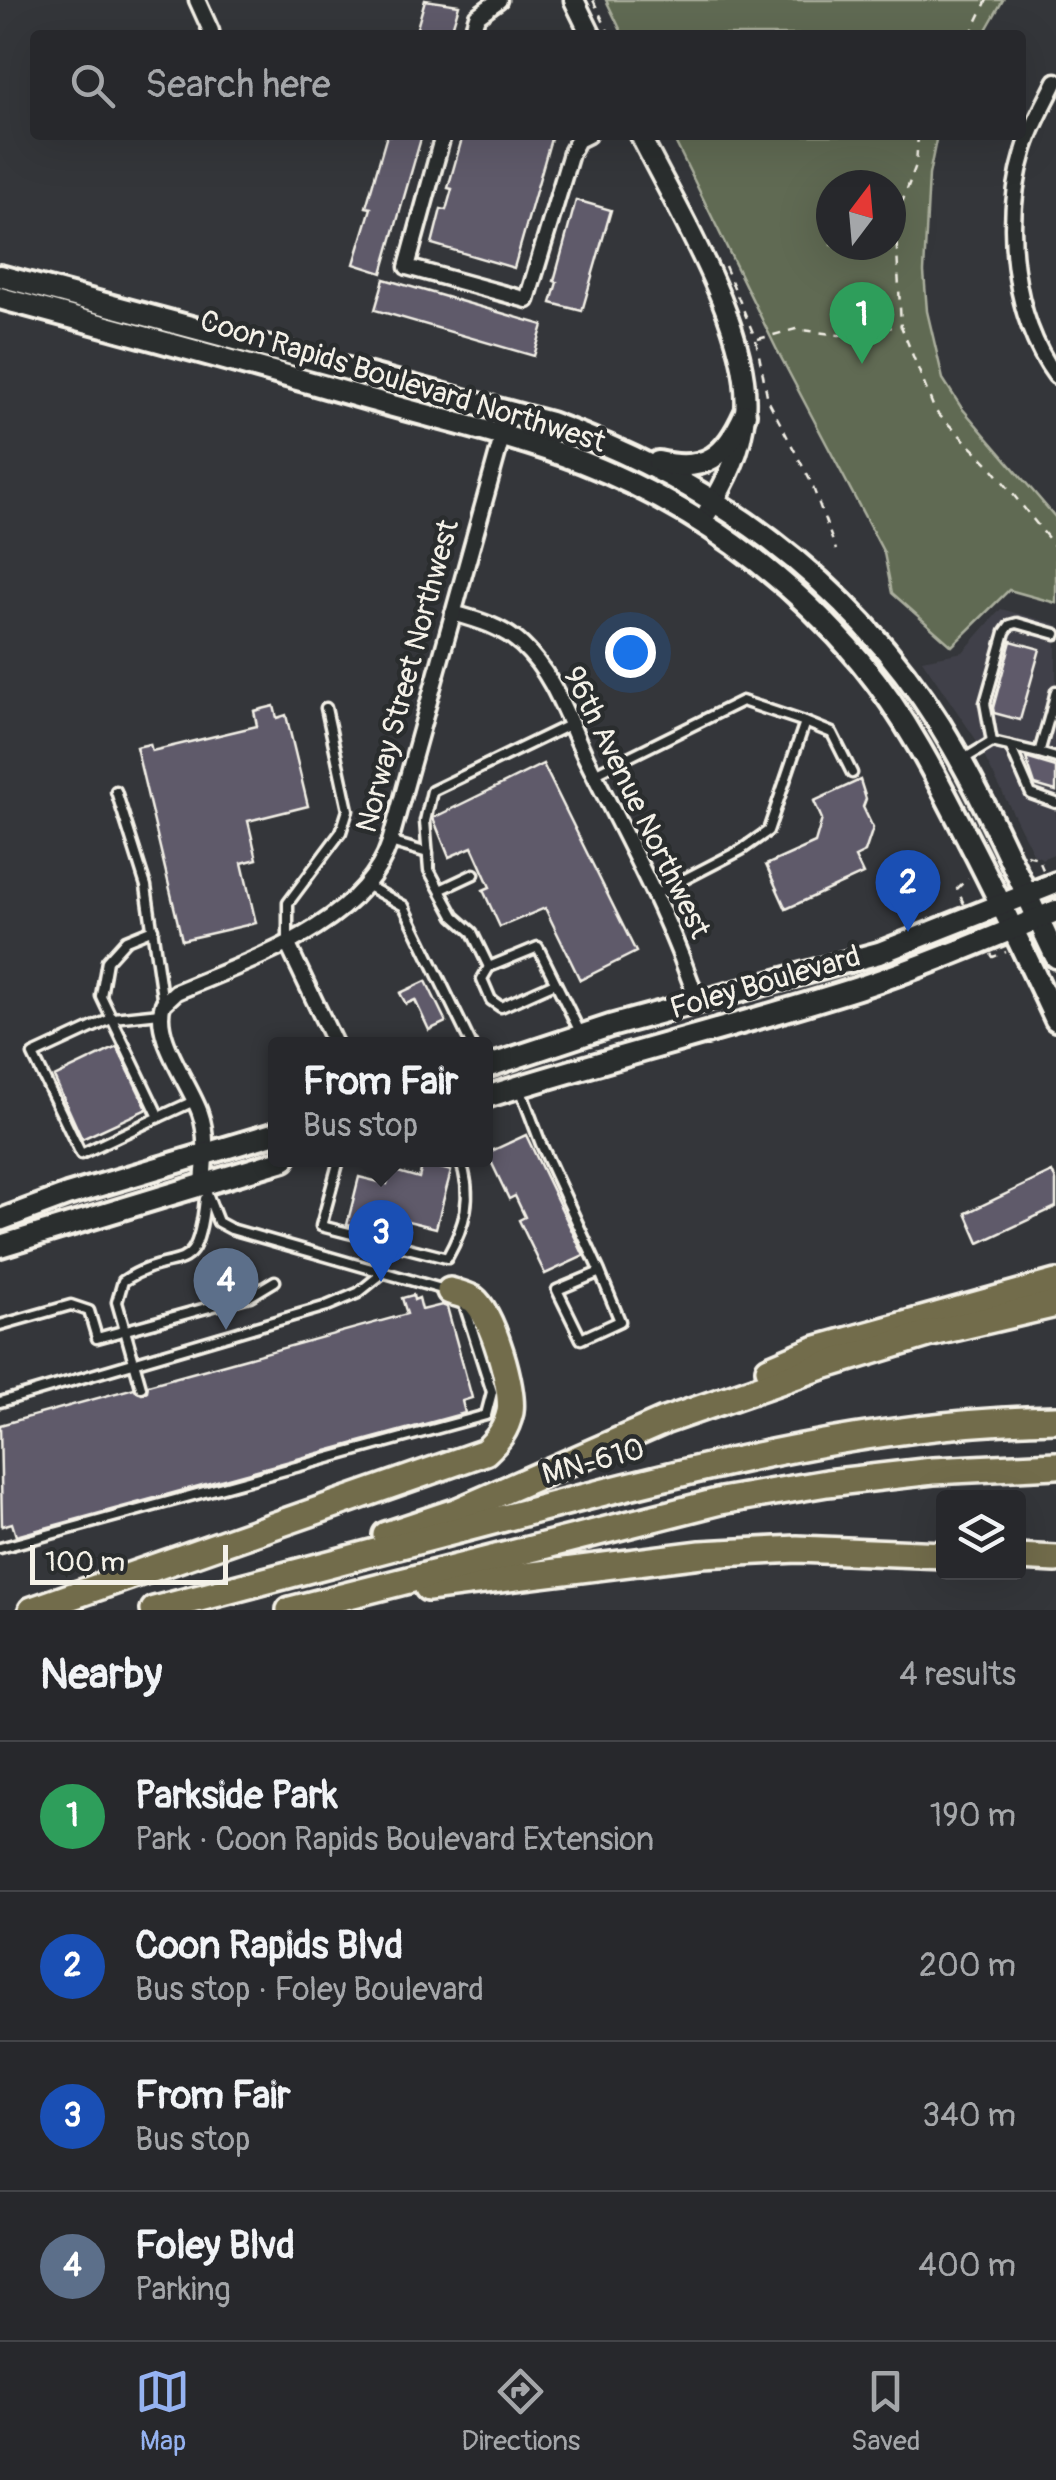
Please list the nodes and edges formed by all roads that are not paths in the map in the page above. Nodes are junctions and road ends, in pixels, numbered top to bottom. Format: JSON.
{"nodes":[{"id":1,"x":198,"y":0,"type":"edge"},
{"id":2,"x":500,"y":0,"type":"edge"},
{"id":3,"x":574,"y":0,"type":"edge"},
{"id":4,"x":212,"y":30,"type":"edge"},
{"id":5,"x":473,"y":30,"type":"edge"},
{"id":6,"x":589,"y":30,"type":"edge"},
{"id":7,"x":1056,"y":81,"type":"edge"},
{"id":8,"x":443,"y":140,"type":"edge"},
{"id":9,"x":578,"y":140,"type":"edge"},
{"id":10,"x":642,"y":140,"type":"edge"},
{"id":11,"x":0,"y":276,"type":"edge"},
{"id":12,"x":0,"y":298,"type":"edge"},
{"id":13,"x":1056,"y":376,"type":"edge"},
{"id":14,"x":509,"y":412,"type":"junction"},
{"id":15,"x":746,"y":414,"type":"junction"},
{"id":16,"x":501,"y":437,"type":"junction"},
{"id":17,"x":609,"y":446,"type":"junction"},
{"id":18,"x":715,"y":500,"type":"junction"},
{"id":19,"x":702,"y":522,"type":"junction"},
{"id":20,"x":453,"y":613,"type":"junction"},
{"id":21,"x":1056,"y":634,"type":"edge"},
{"id":22,"x":1056,"y":690,"type":"edge"},
{"id":23,"x":326,"y":708,"type":"dead end"},
{"id":24,"x":1054,"y":709,"type":"edge"},
{"id":25,"x":805,"y":722,"type":"junction"},
{"id":26,"x":572,"y":724,"type":"junction"},
{"id":27,"x":992,"y":742,"type":"junction"},
{"id":28,"x":1010,"y":746,"type":"junction"},
{"id":29,"x":1039,"y":753,"type":"junction"},
{"id":30,"x":1056,"y":758,"type":"edge"},
{"id":31,"x":960,"y":762,"type":"junction"},
{"id":32,"x":852,"y":773,"type":"dead end"},
{"id":33,"x":594,"y":774,"type":"junction"},
{"id":34,"x":116,"y":791,"type":"dead end"},
{"id":35,"x":1056,"y":803,"type":"edge"},
{"id":36,"x":390,"y":842,"type":"junction"},
{"id":37,"x":428,"y":852,"type":"junction"},
{"id":38,"x":474,"y":874,"type":"dead end"},
{"id":39,"x":1056,"y":884,"type":"edge"},
{"id":40,"x":366,"y":885,"type":"junction"},
{"id":41,"x":442,"y":890,"type":"junction"},
{"id":42,"x":654,"y":895,"type":"junction"},
{"id":43,"x":1026,"y":896,"type":"junction"},
{"id":44,"x":1003,"y":905,"type":"junction"},
{"id":45,"x":1047,"y":915,"type":"edge"},
{"id":46,"x":154,"y":928,"type":"junction"},
{"id":47,"x":1014,"y":928,"type":"junction"},
{"id":48,"x":288,"y":945,"type":"junction"},
{"id":49,"x":1056,"y":957,"type":"edge"},
{"id":50,"x":489,"y":967,"type":"junction"},
{"id":51,"x":555,"y":983,"type":"junction"},
{"id":52,"x":698,"y":1004,"type":"junction"},
{"id":53,"x":161,"y":1008,"type":"junction"},
{"id":54,"x":113,"y":1018,"type":"junction"},
{"id":55,"x":1056,"y":1020,"type":"edge"},
{"id":56,"x":582,"y":1036,"type":"junction"},
{"id":57,"x":332,"y":1037,"type":"edge"},
{"id":58,"x":468,"y":1037,"type":"edge"},
{"id":59,"x":493,"y":1065,"type":"edge"},
{"id":60,"x":519,"y":1086,"type":"junction"},
{"id":61,"x":493,"y":1095,"type":"edge"},
{"id":62,"x":194,"y":1100,"type":"junction"},
{"id":63,"x":159,"y":1118,"type":"junction"},
{"id":64,"x":268,"y":1135,"type":"edge"},
{"id":65,"x":206,"y":1154,"type":"junction"},
{"id":66,"x":268,"y":1166,"type":"edge"},
{"id":67,"x":338,"y":1167,"type":"edge"},
{"id":68,"x":463,"y":1167,"type":"edge"},
{"id":69,"x":204,"y":1189,"type":"junction"},
{"id":70,"x":0,"y":1220,"type":"edge"},
{"id":71,"x":0,"y":1246,"type":"edge"},
{"id":72,"x":384,"y":1272,"type":"junction"},
{"id":73,"x":600,"y":1272,"type":"junction"},
{"id":74,"x":274,"y":1281,"type":"dead end"},
{"id":75,"x":1056,"y":1284,"type":"edge"},
{"id":76,"x":450,"y":1291,"type":"junction"},
{"id":77,"x":1056,"y":1304,"type":"edge"},
{"id":78,"x":0,"y":1324,"type":"edge"},
{"id":79,"x":125,"y":1331,"type":"junction"},
{"id":80,"x":133,"y":1360,"type":"junction"},
{"id":81,"x":140,"y":1386,"type":"dead end"},
{"id":82,"x":0,"y":1402,"type":"edge"},
{"id":83,"x":1056,"y":1419,"type":"edge"},
{"id":84,"x":664,"y":1421,"type":"junction"},
{"id":85,"x":1056,"y":1464,"type":"edge"},
{"id":86,"x":0,"y":1548,"type":"edge"},
{"id":87,"x":936,"y":1554,"type":"edge"},
{"id":88,"x":1026,"y":1557,"type":"edge"},
{"id":89,"x":1056,"y":1559,"type":"edge"},
{"id":90,"x":318,"y":1567,"type":"junction"},
{"id":91,"x":329,"y":1600,"type":"junction"},
{"id":92,"x":32,"y":1610,"type":"edge"},
{"id":93,"x":154,"y":1610,"type":"edge"},
{"id":94,"x":290,"y":1610,"type":"edge"}],
"edges":[{"from":1,"to":4,"type":"street"},
{"from":2,"to":5,"type":"street"},
{"from":3,"to":6,"type":"street"},
{"from":7,"to":13,"type":"street"},
{"from":8,"to":9,"type":"street"},
{"from":10,"to":15,"type":"street"},
{"from":11,"to":14,"type":"main road","name":"Coon Rapids Boulevard Northwest"},
{"from":12,"to":16,"type":"main road","name":"Coon Rapids Boulevard Northwest"},
{"from":14,"to":16,"type":"street","name":"Norway Street Northwest"},
{"from":14,"to":17,"type":"main road","name":"Coon Rapids Boulevard Northwest"},
{"from":15,"to":17,"type":"main road"},
{"from":15,"to":18,"type":"street"},
{"from":16,"to":19,"type":"main road","name":"Coon Rapids Boulevard Northwest"},
{"from":16,"to":20,"type":"street","name":"Norway Street Northwest"},
{"from":17,"to":18,"type":"main road","name":"Coon Rapids Boulevard Northwest"},
{"from":18,"to":19,"type":"street"},
{"from":18,"to":31,"type":"main road","name":"Coon Rapids Boulevard Northwest"},
{"from":19,"to":44,"type":"main road","name":"Coon Rapids Boulevard Northwest"},
{"from":20,"to":26,"type":"street","name":"96th Avenue Northwest"},
{"from":20,"to":36,"type":"street","name":"Norway Street Northwest"},
{"from":21,"to":27,"type":"lane"},
{"from":22,"to":24,"type":"lane"},
{"from":23,"to":48,"type":"lane"},
{"from":24,"to":29,"type":"lane"},
{"from":25,"to":32,"type":"lane"},
{"from":25,"to":33,"type":"lane"},
{"from":25,"to":42,"type":"lane"},
{"from":26,"to":33,"type":"street","name":"96th Avenue Northwest"},
{"from":26,"to":37,"type":"lane"},
{"from":27,"to":28,"type":"lane"},
{"from":27,"to":31,"type":"lane"},
{"from":28,"to":29,"type":"lane"},
{"from":28,"to":35,"type":"lane"},
{"from":29,"to":30,"type":"lane"},
{"from":31,"to":43,"type":"main road","name":"Coon Rapids Boulevard Northwest"},
{"from":33,"to":42,"type":"street","name":"96th Avenue Northwest"},
{"from":34,"to":46,"type":"lane"},
{"from":36,"to":37,"type":"lane"},
{"from":36,"to":40,"type":"street","name":"Norway Street Northwest"},
{"from":37,"to":41,"type":"lane"},
{"from":38,"to":41,"type":"lane"},
{"from":39,"to":43,"type":"main road","name":"Foley Boulevard"},
{"from":40,"to":48,"type":"street","name":"Norway Street Northwest"},
{"from":40,"to":58,"type":"lane"},
{"from":41,"to":50,"type":"lane"},
{"from":42,"to":52,"type":"street","name":"96th Avenue Northwest"},
{"from":43,"to":44,"type":"main road","name":"Foley Boulevard"},
{"from":43,"to":45,"type":"main road","name":"Coon Rapids Boulevard Northwest"},
{"from":44,"to":47,"type":"main road","name":"Coon Rapids Boulevard Northwest"},
{"from":44,"to":52,"type":"main road","name":"Foley Boulevard"},
{"from":45,"to":47,"type":"main road","name":"Foley Boulevard"},
{"from":45,"to":49,"type":"main road","name":"Coon Rapids Boulevard Northwest"},
{"from":46,"to":53,"type":"lane"},
{"from":46,"to":54,"type":"lane"},
{"from":47,"to":55,"type":"main road","name":"Coon Rapids Boulevard Northwest"},
{"from":47,"to":60,"type":"main road","name":"Foley Boulevard"},
{"from":48,"to":53,"type":"street","name":"Norway Street Northwest"},
{"from":48,"to":57,"type":"street"},
{"from":50,"to":51,"type":"lane"},
{"from":50,"to":51,"type":"lane"},
{"from":51,"to":56,"type":"lane"},
{"from":52,"to":56,"type":"main road","name":"Foley Boulevard"},
{"from":53,"to":54,"type":"lane"},
{"from":53,"to":62,"type":"street"},
{"from":54,"to":63,"type":"lane"},
{"from":54,"to":63,"type":"lane"},
{"from":56,"to":59,"type":"main road","name":"Foley Boulevard"},
{"from":60,"to":61,"type":"main road","name":"Foley Boulevard"},
{"from":60,"to":73,"type":"lane"},
{"from":62,"to":63,"type":"lane"},
{"from":62,"to":65,"type":"street"},
{"from":64,"to":65,"type":"main road"},
{"from":65,"to":69,"type":"street"},
{"from":65,"to":70,"type":"main road"},
{"from":66,"to":69,"type":"main road"},
{"from":67,"to":68,"type":"lane"},
{"from":69,"to":71,"type":"main road"},
{"from":69,"to":72,"type":"lane"},
{"from":69,"to":79,"type":"lane"},
{"from":72,"to":76,"type":"lane"},
{"from":72,"to":80,"type":"lane"},
{"from":73,"to":73,"type":"lane"},
{"from":74,"to":79,"type":"lane"},
{"from":75,"to":84,"type":"highway"},
{"from":76,"to":86,"type":"lane"},
{"from":76,"to":92,"type":"highway"},
{"from":77,"to":84,"type":"highway"},
{"from":78,"to":79,"type":"lane"},
{"from":79,"to":80,"type":"lane"},
{"from":80,"to":81,"type":"lane"},
{"from":80,"to":82,"type":"lane"},
{"from":83,"to":90,"type":"highway","name":"MN-610"},
{"from":84,"to":90,"type":"highway"},
{"from":85,"to":91,"type":"highway"},
{"from":87,"to":91,"type":"highway"},
{"from":88,"to":89,"type":"highway"},
{"from":90,"to":93,"type":"highway","name":"MN-610"},
{"from":91,"to":94,"type":"highway"}]}
